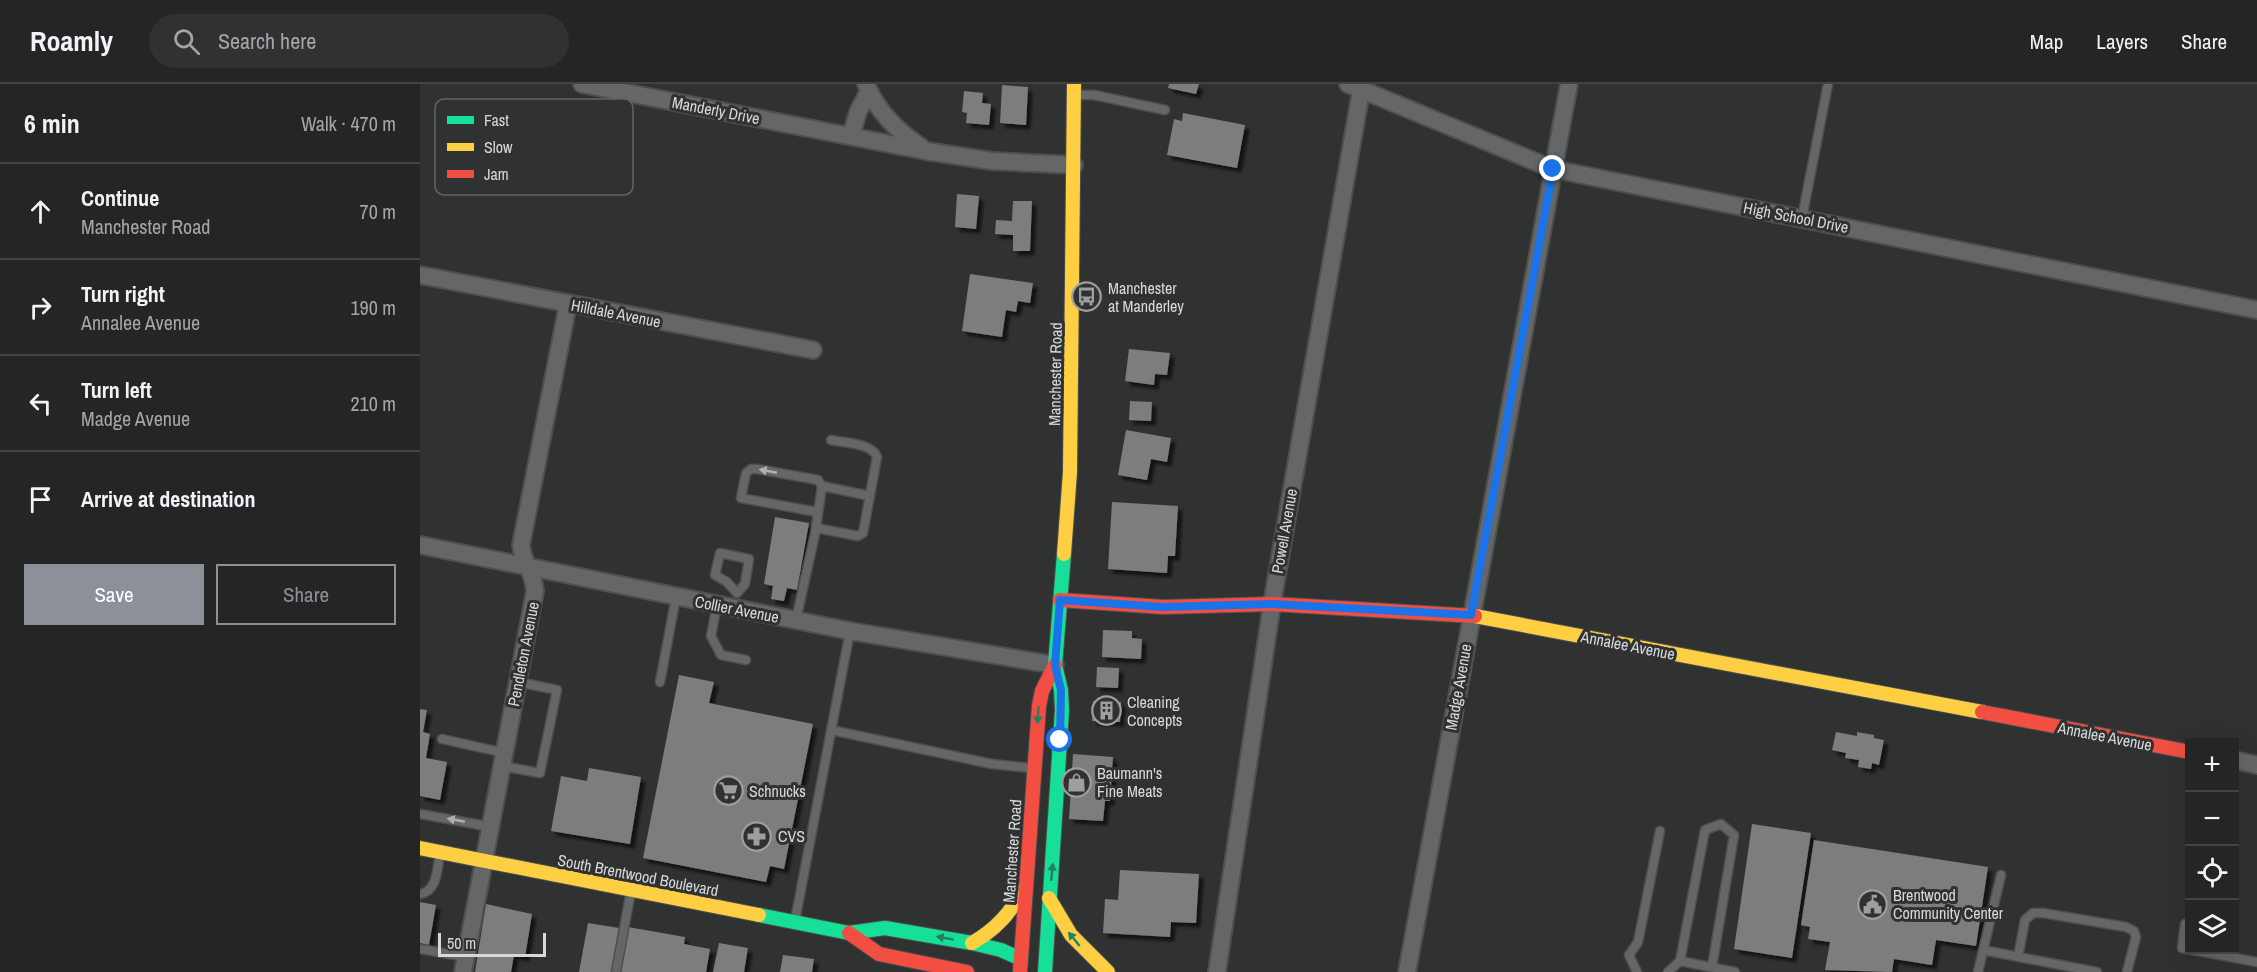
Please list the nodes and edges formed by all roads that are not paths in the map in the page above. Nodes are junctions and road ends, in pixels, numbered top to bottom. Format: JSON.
{"nodes":[{"id":1,"x":582,"y":84,"type":"edge"},
{"id":2,"x":1569,"y":84,"type":"edge"},
{"id":3,"x":1828,"y":84,"type":"edge"},
{"id":4,"x":867,"y":87,"type":"edge"},
{"id":5,"x":1354,"y":87,"type":"edge"},
{"id":6,"x":1074,"y":90,"type":"edge"},
{"id":7,"x":1166,"y":110,"type":"dead end"},
{"id":8,"x":850,"y":136,"type":"junction"},
{"id":9,"x":926,"y":151,"type":"junction"},
{"id":10,"x":1074,"y":165,"type":"junction"},
{"id":11,"x":1553,"y":169,"type":"junction"},
{"id":12,"x":1802,"y":218,"type":"junction"},
{"id":13,"x":420,"y":275,"type":"edge"},
{"id":14,"x":568,"y":304,"type":"junction"},
{"id":15,"x":2257,"y":310,"type":"edge"},
{"id":16,"x":813,"y":350,"type":"dead end"},
{"id":17,"x":831,"y":440,"type":"dead end"},
{"id":18,"x":820,"y":483,"type":"junction"},
{"id":19,"x":870,"y":496,"type":"junction"},
{"id":20,"x":817,"y":512,"type":"junction"},
{"id":21,"x":816,"y":528,"type":"junction"},
{"id":22,"x":420,"y":545,"type":"edge"},
{"id":23,"x":527,"y":566,"type":"junction"},
{"id":24,"x":676,"y":597,"type":"junction"},
{"id":25,"x":1060,"y":600,"type":"junction"},
{"id":26,"x":735,"y":601,"type":"junction"},
{"id":27,"x":1272,"y":604,"type":"junction"},
{"id":28,"x":717,"y":605,"type":"junction"},
{"id":29,"x":1471,"y":615,"type":"junction"},
{"id":30,"x":796,"y":620,"type":"junction"},
{"id":31,"x":850,"y":631,"type":"junction"},
{"id":32,"x":746,"y":660,"type":"dead end"},
{"id":33,"x":1055,"y":665,"type":"junction"},
{"id":34,"x":518,"y":682,"type":"junction"},
{"id":35,"x":660,"y":682,"type":"dead end"},
{"id":36,"x":831,"y":730,"type":"junction"},
{"id":37,"x":442,"y":739,"type":"dead end"},
{"id":38,"x":2185,"y":751,"type":"edge"},
{"id":39,"x":504,"y":759,"type":"junction"},
{"id":40,"x":2239,"y":761,"type":"edge"},
{"id":41,"x":2257,"y":765,"type":"edge"},
{"id":42,"x":1035,"y":768,"type":"junction"},
{"id":43,"x":420,"y":814,"type":"edge"},
{"id":44,"x":491,"y":827,"type":"junction"},
{"id":45,"x":1660,"y":831,"type":"dead end"},
{"id":46,"x":420,"y":848,"type":"edge"},
{"id":47,"x":440,"y":852,"type":"junction"},
{"id":48,"x":485,"y":861,"type":"junction"},
{"id":49,"x":2001,"y":875,"type":"dead end"},
{"id":50,"x":1025,"y":884,"type":"junction"},
{"id":51,"x":631,"y":891,"type":"junction"},
{"id":52,"x":420,"y":894,"type":"edge"},
{"id":53,"x":1049,"y":898,"type":"junction"},
{"id":54,"x":795,"y":921,"type":"junction"},
{"id":55,"x":2185,"y":924,"type":"dead end"},
{"id":56,"x":849,"y":933,"type":"junction"},
{"id":57,"x":972,"y":943,"type":"junction"},
{"id":58,"x":420,"y":949,"type":"edge"},
{"id":59,"x":2185,"y":949,"type":"edge"},
{"id":60,"x":1983,"y":950,"type":"junction"},
{"id":61,"x":2214,"y":954,"type":"edge"},
{"id":62,"x":2018,"y":957,"type":"junction"},
{"id":63,"x":1680,"y":961,"type":"junction"},
{"id":64,"x":2257,"y":962,"type":"edge"},
{"id":65,"x":888,"y":964,"type":"edge"},
{"id":66,"x":465,"y":965,"type":"edge"},
{"id":67,"x":1021,"y":966,"type":"edge"},
{"id":68,"x":1712,"y":967,"type":"junction"},
{"id":69,"x":961,"y":971,"type":"edge"},
{"id":70,"x":615,"y":972,"type":"edge"},
{"id":71,"x":1044,"y":972,"type":"edge"},
{"id":72,"x":1108,"y":972,"type":"edge"},
{"id":73,"x":1217,"y":972,"type":"edge"},
{"id":74,"x":1407,"y":972,"type":"edge"},
{"id":75,"x":1637,"y":972,"type":"edge"},
{"id":76,"x":1668,"y":972,"type":"edge"},
{"id":77,"x":1735,"y":972,"type":"edge"},
{"id":78,"x":1978,"y":972,"type":"edge"},
{"id":79,"x":2097,"y":972,"type":"edge"},
{"id":80,"x":2127,"y":972,"type":"edge"}],
"edges":[{"from":1,"to":8,"type":"street","name":"Manderly Drive"},
{"from":2,"to":11,"type":"street","name":"Madge Avenue"},
{"from":3,"to":12,"type":"lane"},
{"from":4,"to":8,"type":"street"},
{"from":4,"to":9,"type":"street"},
{"from":5,"to":11,"type":"street","name":"High School Drive"},
{"from":5,"to":27,"type":"street","name":"Powell Avenue"},
{"from":6,"to":7,"type":"lane"},
{"from":6,"to":10,"type":"main road","name":"Manchester Road"},
{"from":8,"to":9,"type":"street","name":"Manderly Drive"},
{"from":9,"to":10,"type":"street","name":"Manderly Drive"},
{"from":10,"to":25,"type":"main road","name":"Manchester Road"},
{"from":11,"to":12,"type":"street","name":"High School Drive"},
{"from":11,"to":29,"type":"street","name":"Madge Avenue"},
{"from":12,"to":15,"type":"street","name":"High School Drive"},
{"from":13,"to":14,"type":"street","name":"Hilldale Avenue"},
{"from":14,"to":16,"type":"street","name":"Hilldale Avenue"},
{"from":14,"to":23,"type":"street","name":"Pendleton Avenue"},
{"from":17,"to":19,"type":"lane"},
{"from":18,"to":19,"type":"lane"},
{"from":18,"to":20,"type":"lane"},
{"from":18,"to":20,"type":"lane","one_way":true},
{"from":19,"to":21,"type":"lane"},
{"from":20,"to":21,"type":"lane"},
{"from":21,"to":30,"type":"lane"},
{"from":22,"to":23,"type":"street","name":"Collier Avenue"},
{"from":23,"to":24,"type":"street","name":"Collier Avenue"},
{"from":23,"to":34,"type":"street","name":"Pendleton Avenue"},
{"from":24,"to":28,"type":"street","name":"Collier Avenue"},
{"from":24,"to":35,"type":"lane"},
{"from":25,"to":27,"type":"main road","name":"Annalee Avenue"},
{"from":25,"to":33,"type":"main road","name":"Manchester Road"},
{"from":26,"to":26,"type":"lane"},
{"from":26,"to":28,"type":"street","name":"Collier Avenue"},
{"from":26,"to":30,"type":"street","name":"Collier Avenue"},
{"from":27,"to":29,"type":"main road","name":"Annalee Avenue"},
{"from":27,"to":73,"type":"street","name":"Powell Avenue"},
{"from":28,"to":32,"type":"lane"},
{"from":29,"to":38,"type":"main road","name":"Annalee Avenue"},
{"from":29,"to":74,"type":"street","name":"Madge Avenue"},
{"from":30,"to":31,"type":"street","name":"Collier Avenue"},
{"from":31,"to":33,"type":"street","name":"Collier Avenue"},
{"from":31,"to":36,"type":"lane"},
{"from":33,"to":42,"type":"main road","name":"Manchester Road","one_way":true},
{"from":53,"to":33,"type":"main road","name":"Manchester Road","one_way":true},
{"from":34,"to":39,"type":"street","name":"Pendleton Avenue"},
{"from":34,"to":39,"type":"lane"},
{"from":36,"to":42,"type":"lane"},
{"from":36,"to":54,"type":"lane"},
{"from":37,"to":39,"type":"lane"},
{"from":39,"to":44,"type":"street","name":"Pendleton Avenue"},
{"from":40,"to":41,"type":"street"},
{"from":42,"to":50,"type":"main road","name":"Manchester Road"},
{"from":44,"to":43,"type":"lane","one_way":true},
{"from":44,"to":48,"type":"street","name":"Pendleton Avenue"},
{"from":45,"to":75,"type":"lane"},
{"from":46,"to":47,"type":"main road","name":"South Brentwood Boulevard"},
{"from":47,"to":48,"type":"main road","name":"South Brentwood Boulevard"},
{"from":47,"to":52,"type":"lane"},
{"from":48,"to":51,"type":"main road","name":"South Brentwood Boulevard"},
{"from":48,"to":66,"type":"street","name":"Pendleton Avenue"},
{"from":49,"to":60,"type":"lane"},
{"from":50,"to":57,"type":"main road"},
{"from":50,"to":67,"type":"main road","name":"Manchester Road"},
{"from":51,"to":54,"type":"main road","name":"South Brentwood Boulevard"},
{"from":51,"to":70,"type":"lane"},
{"from":53,"to":71,"type":"main road","name":"Manchester Road"},
{"from":72,"to":53,"type":"main road","one_way":true},
{"from":54,"to":56,"type":"main road","name":"South Brentwood Boulevard"},
{"from":55,"to":59,"type":"lane"},
{"from":57,"to":56,"type":"main road","name":"South Brentwood Boulevard","one_way":true},
{"from":56,"to":65,"type":"main road","name":"South Brentwood Boulevard"},
{"from":57,"to":67,"type":"main road","name":"South Brentwood Boulevard"},
{"from":58,"to":66,"type":"lane"},
{"from":60,"to":62,"type":"lane"},
{"from":60,"to":78,"type":"lane"},
{"from":61,"to":64,"type":"lane"},
{"from":62,"to":79,"type":"lane"},
{"from":62,"to":80,"type":"lane"},
{"from":63,"to":68,"type":"lane"},
{"from":63,"to":68,"type":"lane"},
{"from":63,"to":76,"type":"lane"},
{"from":65,"to":69,"type":"main road","name":"South Brentwood Boulevard"},
{"from":67,"to":71,"type":"main road","name":"South Brentwood Boulevard"},
{"from":68,"to":77,"type":"lane"}]}
